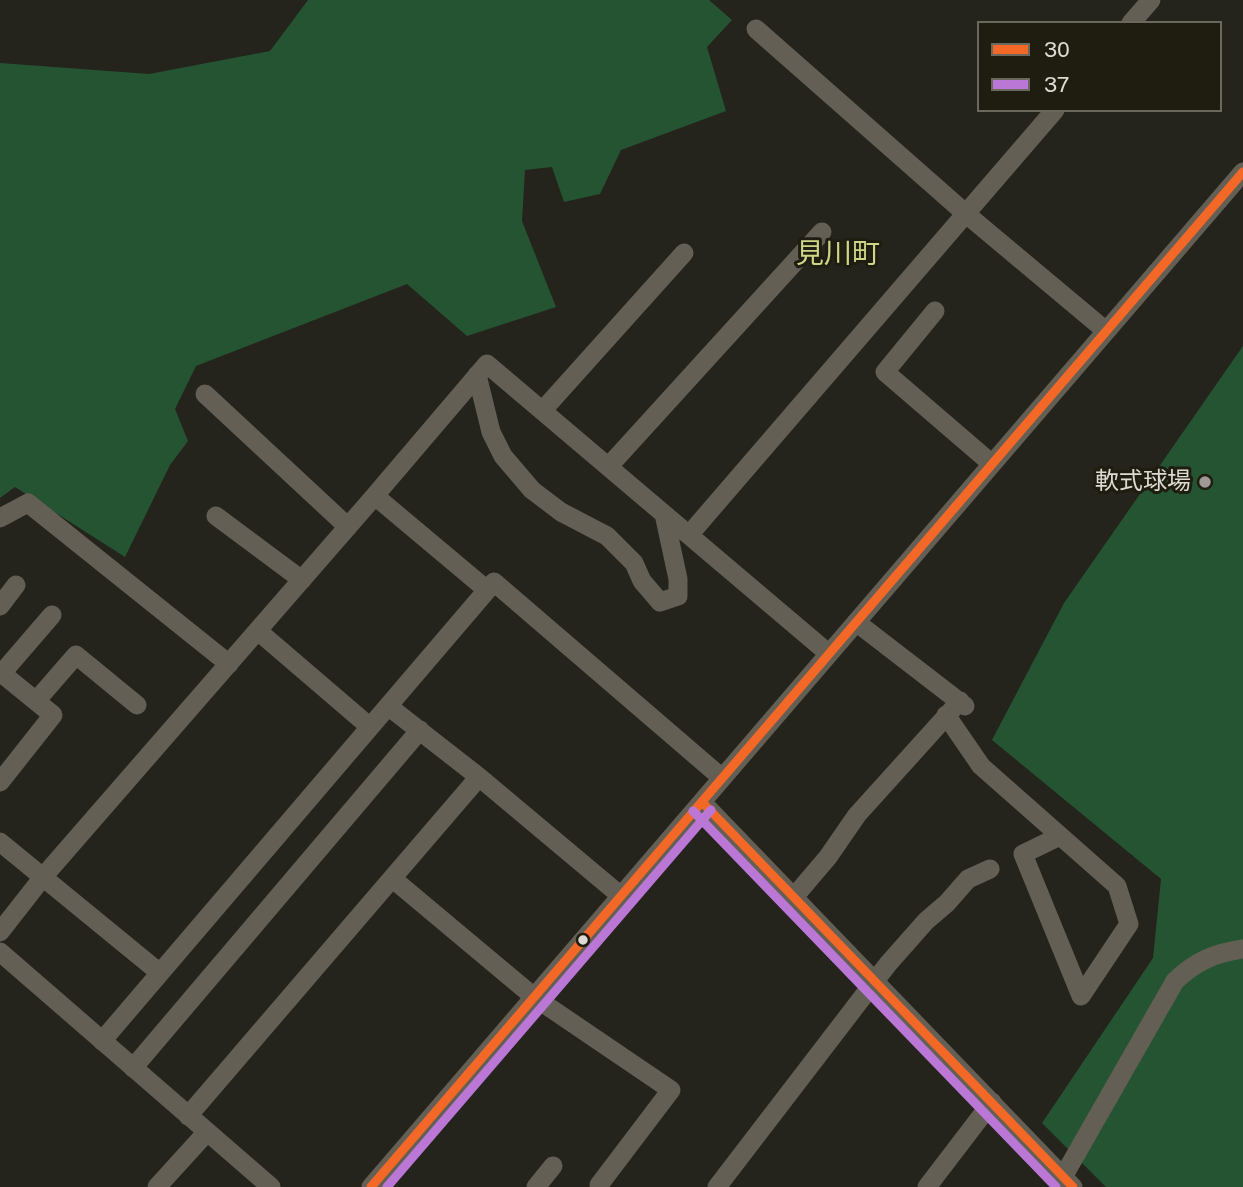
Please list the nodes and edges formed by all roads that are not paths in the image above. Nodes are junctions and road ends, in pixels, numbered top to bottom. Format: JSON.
{"nodes":[{"id":1,"x":1151,"y":0,"type":"edge"},
{"id":2,"x":1133,"y":21,"type":"edge"},
{"id":3,"x":756,"y":29,"type":"dead end"},
{"id":4,"x":1053,"y":112,"type":"edge"},
{"id":5,"x":1243,"y":172,"type":"edge"},
{"id":6,"x":965,"y":213,"type":"junction"},
{"id":7,"x":822,"y":232,"type":"dead end"},
{"id":8,"x":684,"y":253,"type":"dead end"},
{"id":9,"x":935,"y":311,"type":"dead end"},
{"id":10,"x":1106,"y":331,"type":"junction"},
{"id":11,"x":477,"y":374,"type":"junction"},
{"id":12,"x":205,"y":394,"type":"dead end"},
{"id":13,"x":543,"y":410,"type":"junction"},
{"id":14,"x":992,"y":464,"type":"junction"},
{"id":15,"x":609,"y":466,"type":"junction"},
{"id":16,"x":375,"y":496,"type":"junction"},
{"id":17,"x":664,"y":513,"type":"junction"},
{"id":18,"x":216,"y":516,"type":"dead end"},
{"id":19,"x":0,"y":518,"type":"edge"},
{"id":20,"x":348,"y":527,"type":"junction"},
{"id":21,"x":689,"y":535,"type":"junction"},
{"id":22,"x":302,"y":580,"type":"junction"},
{"id":23,"x":16,"y":585,"type":"dead end"},
{"id":24,"x":487,"y":590,"type":"junction"},
{"id":25,"x":0,"y":607,"type":"edge"},
{"id":26,"x":52,"y":615,"type":"dead end"},
{"id":27,"x":856,"y":622,"type":"junction"},
{"id":28,"x":258,"y":631,"type":"junction"},
{"id":29,"x":828,"y":653,"type":"junction"},
{"id":30,"x":229,"y":664,"type":"junction"},
{"id":31,"x":1,"y":673,"type":"edge"},
{"id":32,"x":36,"y":701,"type":"junction"},
{"id":33,"x":137,"y":705,"type":"dead end"},
{"id":34,"x":388,"y":706,"type":"junction"},
{"id":35,"x":957,"y":708,"type":"junction"},
{"id":36,"x":370,"y":727,"type":"junction"},
{"id":37,"x":420,"y":730,"type":"junction"},
{"id":38,"x":478,"y":777,"type":"junction"},
{"id":39,"x":722,"y":778,"type":"junction"},
{"id":40,"x":0,"y":782,"type":"edge"},
{"id":41,"x":702,"y":802,"type":"junction"},
{"id":42,"x":1060,"y":836,"type":"junction"},
{"id":43,"x":0,"y":842,"type":"edge"},
{"id":44,"x":989,"y":869,"type":"dead end"},
{"id":45,"x":43,"y":877,"type":"junction"},
{"id":46,"x":393,"y":879,"type":"junction"},
{"id":47,"x":621,"y":896,"type":"junction"},
{"id":48,"x":794,"y":897,"type":"junction"},
{"id":49,"x":0,"y":932,"type":"edge"},
{"id":50,"x":1243,"y":949,"type":"edge"},
{"id":51,"x":0,"y":952,"type":"edge"},
{"id":52,"x":160,"y":973,"type":"junction"},
{"id":53,"x":877,"y":982,"type":"junction"},
{"id":54,"x":534,"y":997,"type":"junction"},
{"id":55,"x":102,"y":1041,"type":"junction"},
{"id":56,"x":133,"y":1068,"type":"junction"},
{"id":57,"x":992,"y":1102,"type":"junction"},
{"id":58,"x":188,"y":1116,"type":"junction"},
{"id":59,"x":207,"y":1132,"type":"junction"},
{"id":60,"x":553,"y":1166,"type":"dead end"},
{"id":61,"x":1068,"y":1182,"type":"edge"},
{"id":62,"x":599,"y":1185,"type":"edge"},
{"id":63,"x":157,"y":1187,"type":"edge"},
{"id":64,"x":271,"y":1187,"type":"edge"},
{"id":65,"x":371,"y":1187,"type":"edge"},
{"id":66,"x":536,"y":1187,"type":"edge"},
{"id":67,"x":718,"y":1187,"type":"edge"},
{"id":68,"x":928,"y":1187,"type":"edge"}],
"edges":[{"from":1,"to":2,"type":"street"},
{"from":3,"to":6,"type":"street"},
{"from":4,"to":6,"type":"street"},
{"from":5,"to":10,"type":"street"},
{"from":6,"to":10,"type":"street"},
{"from":6,"to":21,"type":"street"},
{"from":7,"to":15,"type":"street"},
{"from":8,"to":13,"type":"street"},
{"from":9,"to":14,"type":"street"},
{"from":10,"to":14,"type":"street"},
{"from":11,"to":13,"type":"street"},
{"from":11,"to":16,"type":"street"},
{"from":11,"to":17,"type":"street"},
{"from":12,"to":20,"type":"street"},
{"from":13,"to":15,"type":"street"},
{"from":14,"to":27,"type":"street"},
{"from":15,"to":17,"type":"street"},
{"from":16,"to":20,"type":"street"},
{"from":16,"to":24,"type":"street"},
{"from":17,"to":21,"type":"street"},
{"from":18,"to":22,"type":"street"},
{"from":19,"to":30,"type":"street"},
{"from":20,"to":22,"type":"street"},
{"from":21,"to":29,"type":"street"},
{"from":22,"to":28,"type":"street"},
{"from":23,"to":25,"type":"street"},
{"from":24,"to":34,"type":"street"},
{"from":24,"to":39,"type":"street"},
{"from":26,"to":31,"type":"street"},
{"from":27,"to":29,"type":"street"},
{"from":27,"to":35,"type":"street"},
{"from":28,"to":30,"type":"street"},
{"from":28,"to":36,"type":"street"},
{"from":29,"to":39,"type":"street"},
{"from":30,"to":45,"type":"street"},
{"from":31,"to":32,"type":"street"},
{"from":32,"to":33,"type":"street"},
{"from":32,"to":40,"type":"street"},
{"from":34,"to":36,"type":"street"},
{"from":34,"to":37,"type":"street"},
{"from":35,"to":42,"type":"street"},
{"from":35,"to":48,"type":"street"},
{"from":36,"to":52,"type":"street"},
{"from":37,"to":38,"type":"street"},
{"from":37,"to":56,"type":"street"},
{"from":38,"to":46,"type":"street"},
{"from":38,"to":47,"type":"street"},
{"from":39,"to":41,"type":"street"},
{"from":41,"to":47,"type":"street"},
{"from":41,"to":48,"type":"street"},
{"from":42,"to":42,"type":"street"},
{"from":43,"to":45,"type":"street"},
{"from":44,"to":53,"type":"street"},
{"from":45,"to":49,"type":"street"},
{"from":45,"to":52,"type":"street"},
{"from":46,"to":54,"type":"street"},
{"from":46,"to":58,"type":"street"},
{"from":47,"to":54,"type":"street"},
{"from":48,"to":53,"type":"street"},
{"from":50,"to":61,"type":"street"},
{"from":51,"to":55,"type":"street"},
{"from":52,"to":55,"type":"street"},
{"from":53,"to":57,"type":"street"},
{"from":53,"to":67,"type":"street"},
{"from":54,"to":62,"type":"street"},
{"from":54,"to":65,"type":"street"},
{"from":55,"to":56,"type":"street"},
{"from":56,"to":58,"type":"street"},
{"from":57,"to":61,"type":"street"},
{"from":57,"to":68,"type":"street"},
{"from":58,"to":59,"type":"street"},
{"from":59,"to":63,"type":"street"},
{"from":59,"to":64,"type":"street"},
{"from":60,"to":66,"type":"street"}]}
